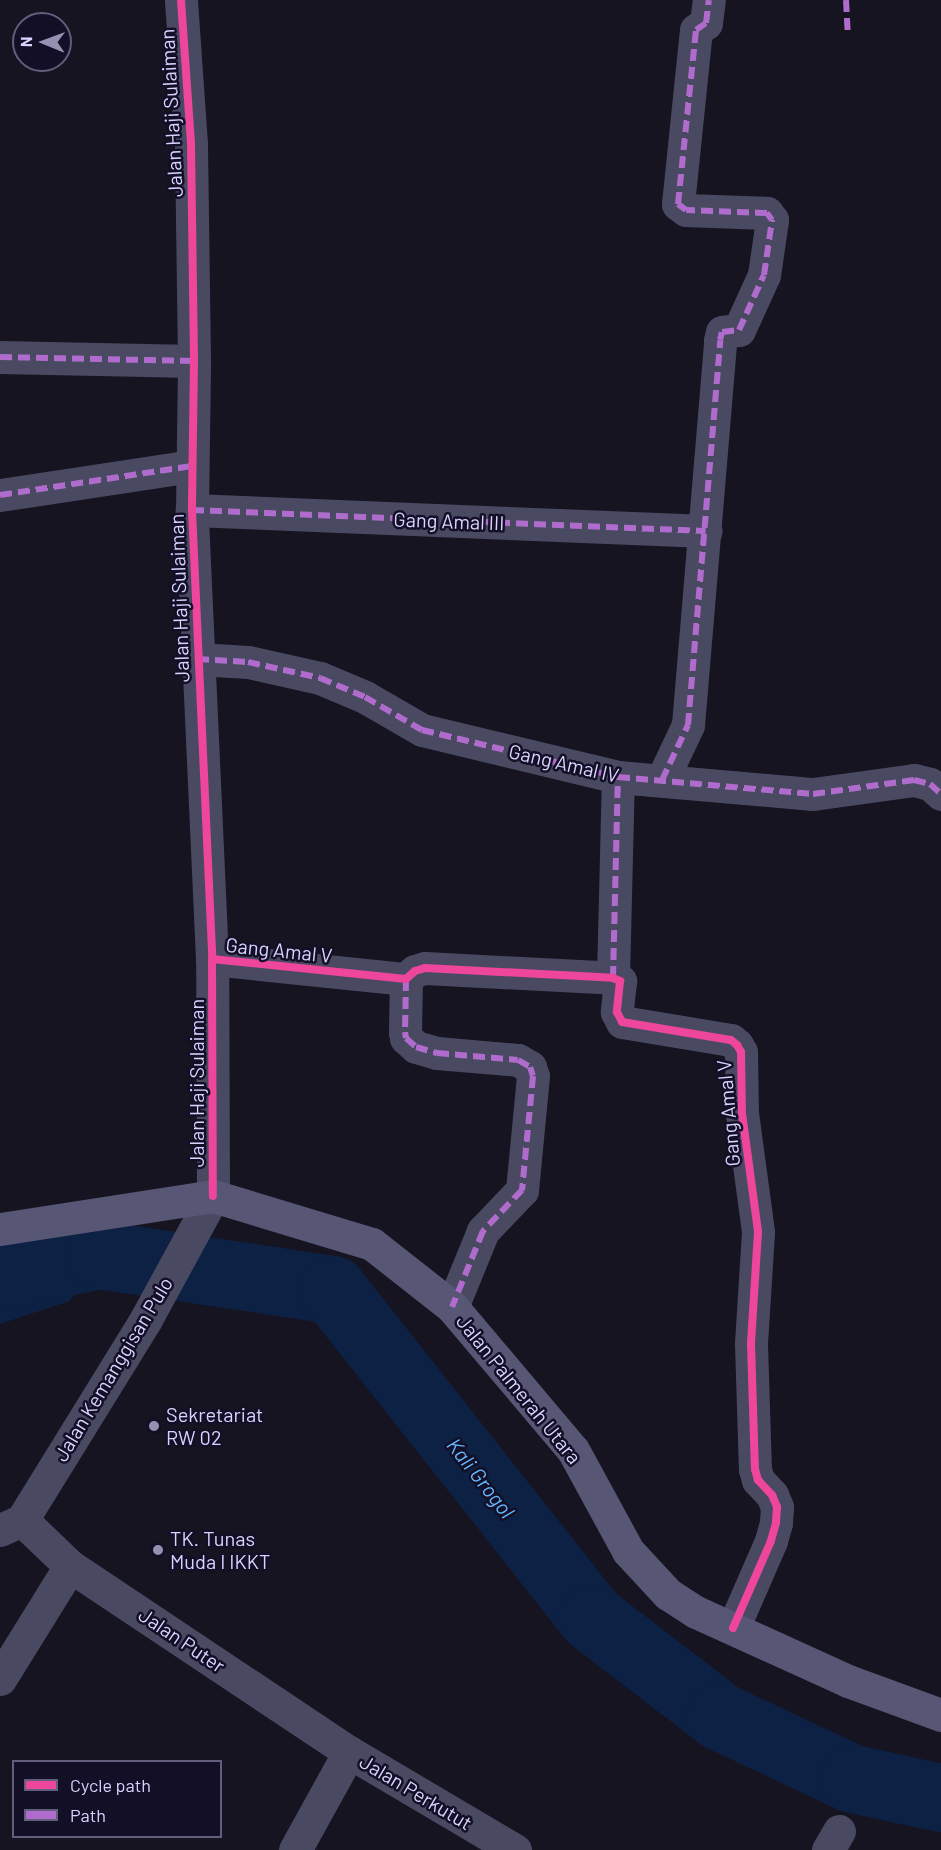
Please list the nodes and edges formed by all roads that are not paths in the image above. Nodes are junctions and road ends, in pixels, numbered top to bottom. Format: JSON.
{"nodes":[{"id":1,"x":181,"y":0,"type":"edge"},
{"id":2,"x":709,"y":0,"type":"edge"},
{"id":3,"x":0,"y":357,"type":"edge"},
{"id":4,"x":194,"y":361,"type":"junction"},
{"id":5,"x":192,"y":466,"type":"junction"},
{"id":6,"x":0,"y":495,"type":"edge"},
{"id":7,"x":192,"y":510,"type":"junction"},
{"id":8,"x":706,"y":531,"type":"junction"},
{"id":9,"x":197,"y":659,"type":"junction"},
{"id":10,"x":618,"y":777,"type":"junction"},
{"id":11,"x":662,"y":780,"type":"junction"},
{"id":12,"x":941,"y":794,"type":"edge"},
{"id":13,"x":212,"y":959,"type":"junction"},
{"id":14,"x":613,"y":978,"type":"junction"},
{"id":15,"x":406,"y":979,"type":"junction"},
{"id":16,"x":208,"y":1205,"type":"junction"},
{"id":17,"x":0,"y":1229,"type":"edge"},
{"id":18,"x":452,"y":1307,"type":"junction"},
{"id":19,"x":11,"y":1525,"type":"edge"},
{"id":20,"x":70,"y":1566,"type":"junction"},
{"id":21,"x":733,"y":1629,"type":"junction"},
{"id":22,"x":0,"y":1679,"type":"edge"},
{"id":23,"x":941,"y":1715,"type":"edge"},
{"id":24,"x":349,"y":1752,"type":"junction"},
{"id":25,"x":295,"y":1850,"type":"edge"},
{"id":26,"x":515,"y":1850,"type":"edge"}],
"edges":[{"from":1,"to":4,"type":"street","name":"Jalan Haji Sulaiman"},
{"from":2,"to":8,"type":"street"},
{"from":3,"to":4,"type":"street"},
{"from":4,"to":5,"type":"street","name":"Jalan Haji Sulaiman"},
{"from":5,"to":6,"type":"street"},
{"from":5,"to":7,"type":"street","name":"Jalan Haji Sulaiman"},
{"from":7,"to":8,"type":"street","name":"Gang Amal III"},
{"from":7,"to":9,"type":"street","name":"Jalan Haji Sulaiman"},
{"from":8,"to":11,"type":"street"},
{"from":9,"to":10,"type":"street","name":"Gang Amal IV"},
{"from":9,"to":13,"type":"street","name":"Jalan Haji Sulaiman"},
{"from":10,"to":11,"type":"street","name":"Gang Amal IV"},
{"from":10,"to":14,"type":"street"},
{"from":11,"to":12,"type":"street","name":"Gang Amal IV"},
{"from":13,"to":15,"type":"street","name":"Gang Amal V"},
{"from":13,"to":16,"type":"street","name":"Jalan Haji Sulaiman"},
{"from":14,"to":15,"type":"street","name":"Gang Amal V"},
{"from":14,"to":21,"type":"street","name":"Gang Amal V"},
{"from":15,"to":18,"type":"street"},
{"from":16,"to":17,"type":"street"},
{"from":16,"to":18,"type":"street","name":"Jalan Palmerah Utara"},
{"from":16,"to":19,"type":"street","name":"Jalan Kemanggisan Pulo"},
{"from":18,"to":21,"type":"street","name":"Jalan Palmerah Utara"},
{"from":19,"to":20,"type":"street","name":"Jalan Puter"},
{"from":20,"to":22,"type":"street"},
{"from":20,"to":24,"type":"street","name":"Jalan Puter"},
{"from":21,"to":23,"type":"street","name":"Jalan Palmerah Utara"},
{"from":24,"to":25,"type":"street"},
{"from":24,"to":26,"type":"street","name":"Jalan Perkutut"}]}
